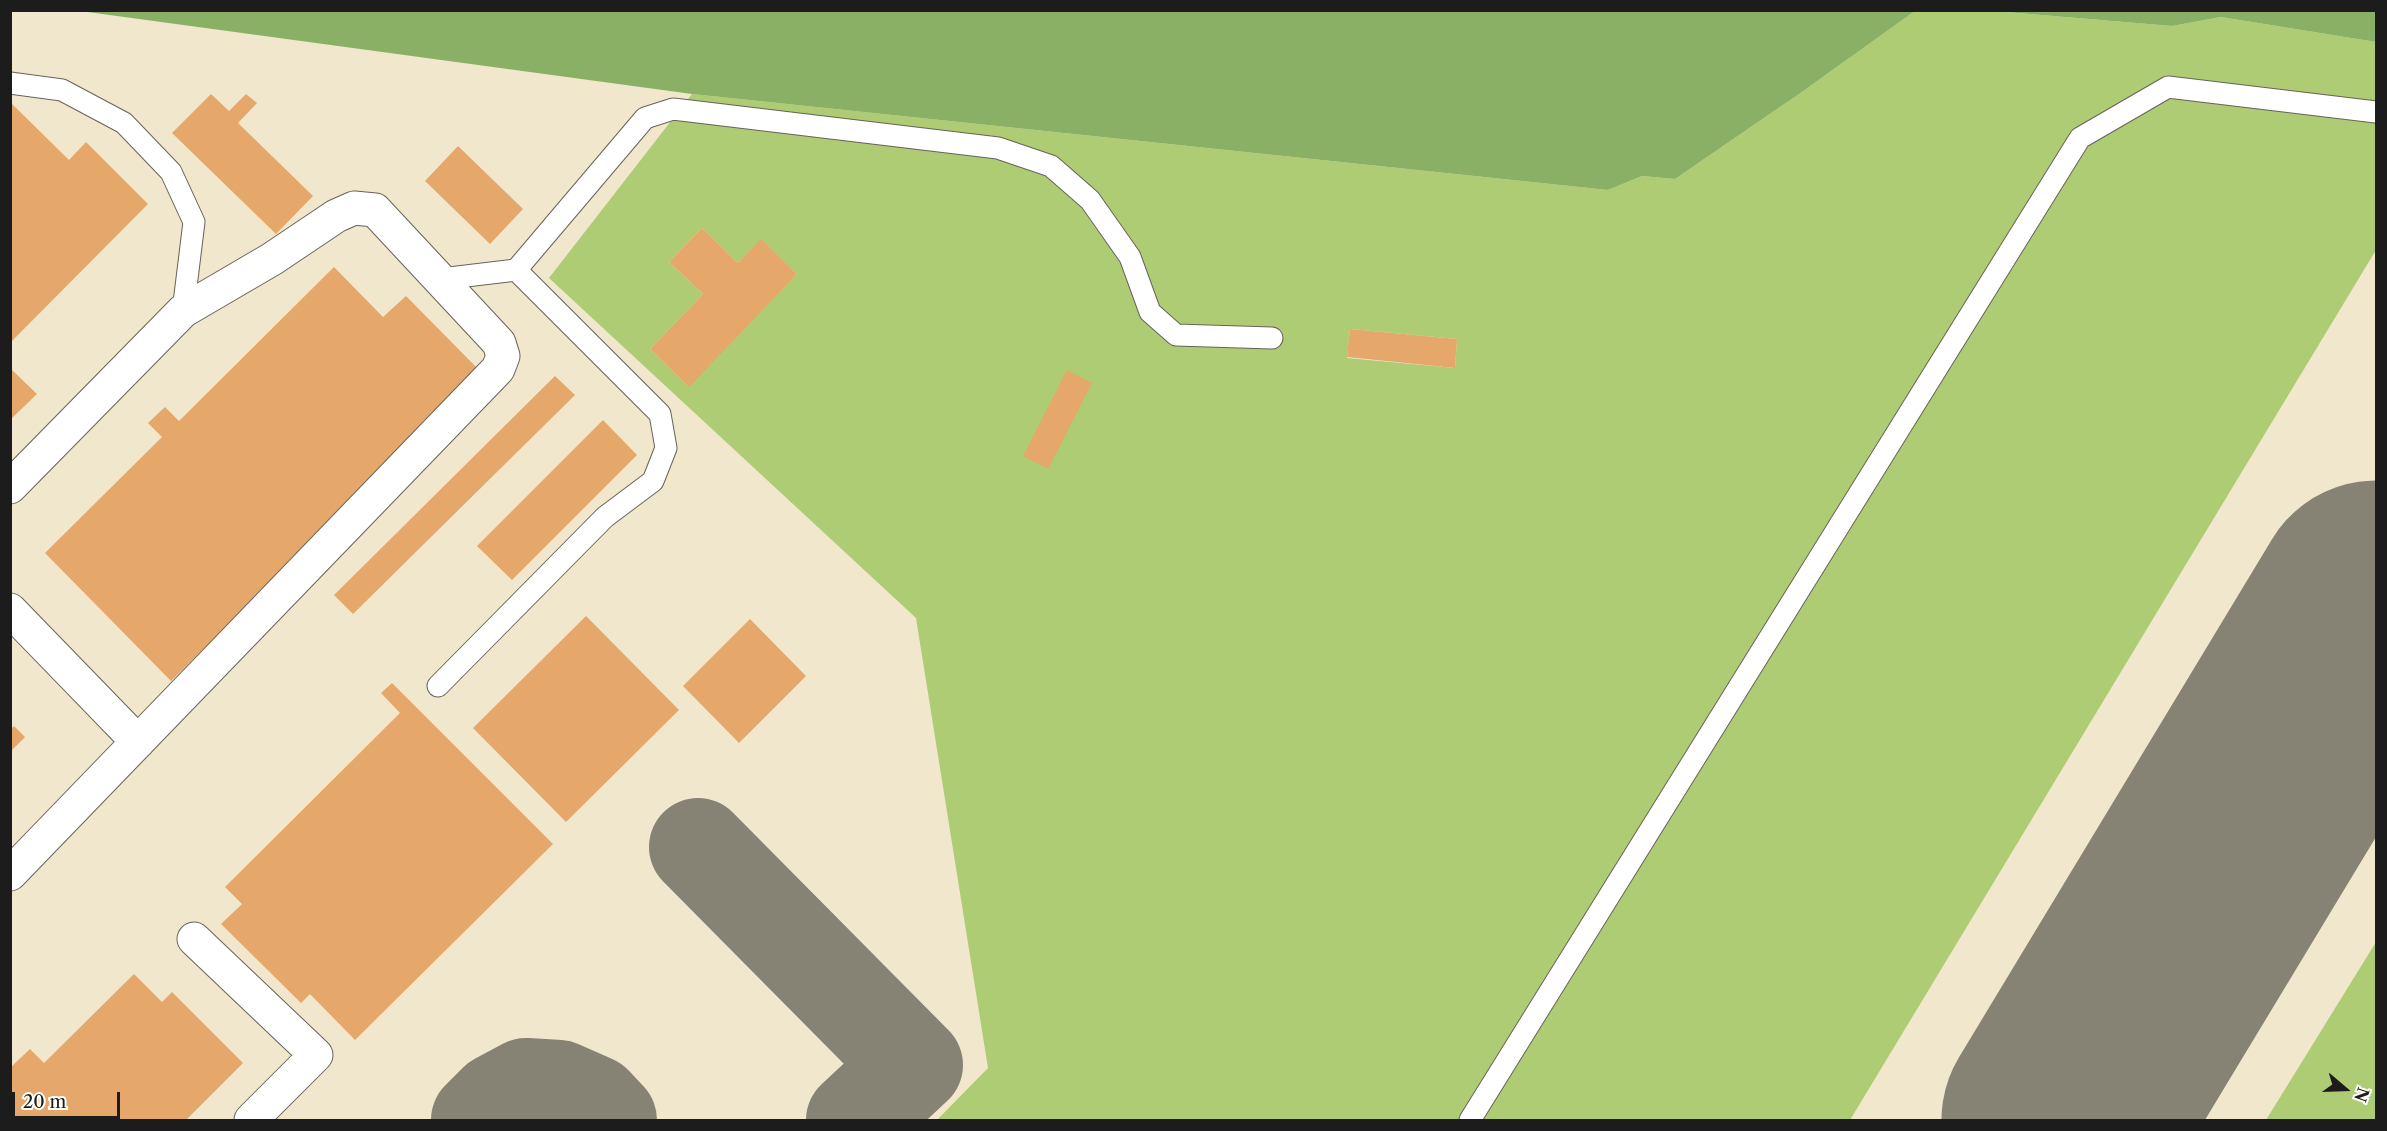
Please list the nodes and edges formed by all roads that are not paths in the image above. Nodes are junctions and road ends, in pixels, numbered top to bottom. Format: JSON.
{"nodes":[{"id":1,"x":10,"y":83,"type":"edge"},
{"id":2,"x":2376,"y":112,"type":"edge"},
{"id":3,"x":516,"y":270,"type":"junction"},
{"id":4,"x":441,"y":279,"type":"junction"},
{"id":5,"x":183,"y":311,"type":"junction"},
{"id":6,"x":1272,"y":338,"type":"dead end"},
{"id":7,"x":10,"y":487,"type":"edge"},
{"id":8,"x":10,"y":610,"type":"edge"},
{"id":9,"x":438,"y":686,"type":"dead end"},
{"id":10,"x":138,"y":742,"type":"junction"},
{"id":11,"x":10,"y":874,"type":"edge"},
{"id":12,"x":194,"y":939,"type":"dead end"},
{"id":13,"x":251,"y":1120,"type":"edge"},
{"id":14,"x":1470,"y":1120,"type":"edge"}],
"edges":[{"from":1,"to":5,"type":"lane"},
{"from":2,"to":14,"type":"lane"},
{"from":3,"to":4,"type":"lane"},
{"from":3,"to":6,"type":"lane"},
{"from":3,"to":9,"type":"lane"},
{"from":4,"to":5,"type":"street"},
{"from":4,"to":10,"type":"street"},
{"from":5,"to":7,"type":"street"},
{"from":8,"to":10,"type":"street"},
{"from":10,"to":11,"type":"street"},
{"from":12,"to":13,"type":"street"}]}
